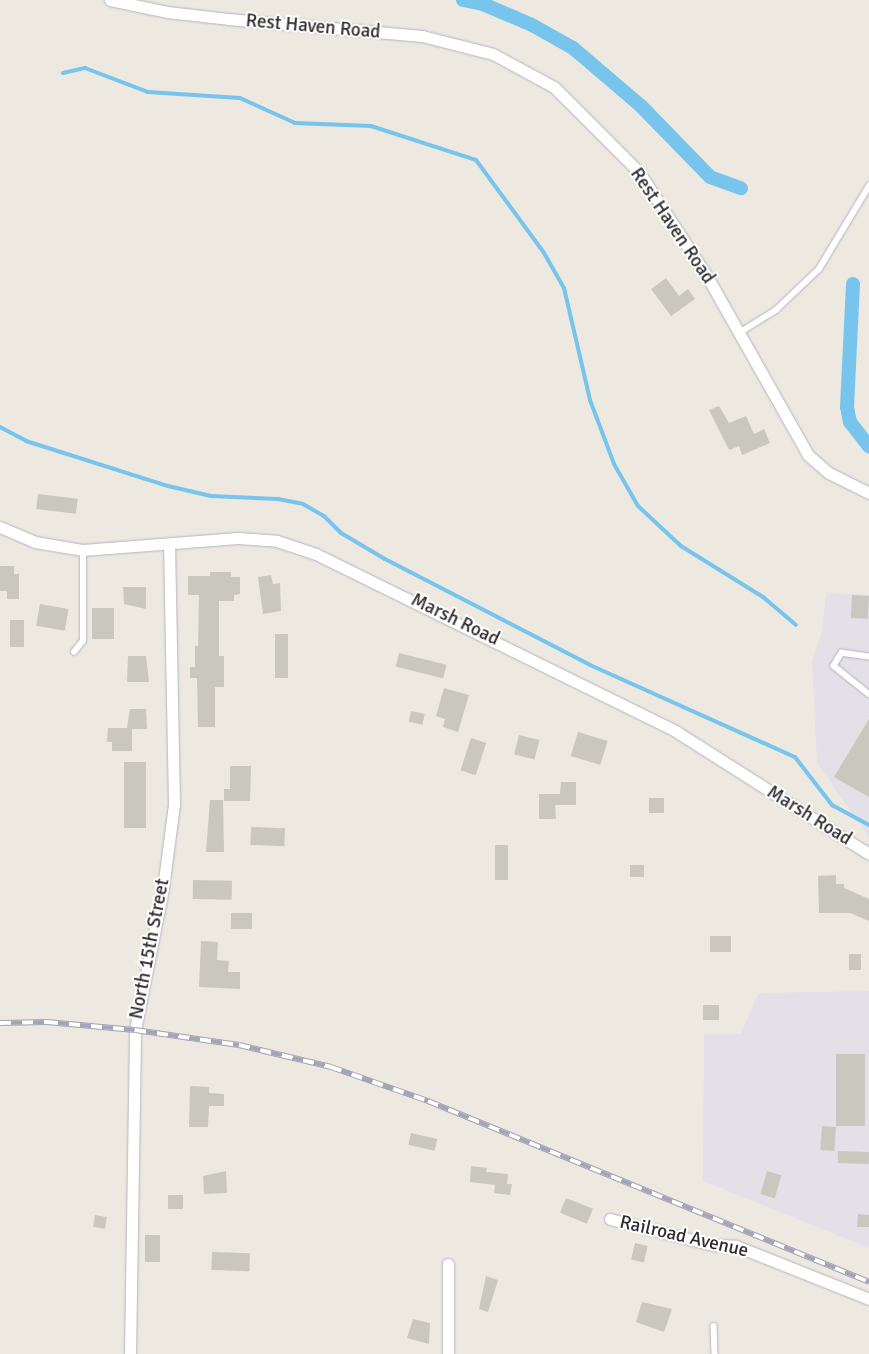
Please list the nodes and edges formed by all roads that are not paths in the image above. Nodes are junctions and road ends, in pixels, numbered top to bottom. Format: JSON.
{"nodes":[{"id":1,"x":110,"y":0,"type":"edge"},
{"id":2,"x":869,"y":186,"type":"edge"},
{"id":3,"x":738,"y":333,"type":"junction"},
{"id":4,"x":869,"y":494,"type":"edge"},
{"id":5,"x":0,"y":527,"type":"edge"},
{"id":6,"x":169,"y":544,"type":"junction"},
{"id":7,"x":83,"y":550,"type":"junction"},
{"id":8,"x":74,"y":652,"type":"dead end"},
{"id":9,"x":869,"y":657,"type":"edge"},
{"id":10,"x":869,"y":694,"type":"edge"},
{"id":11,"x":869,"y":854,"type":"edge"},
{"id":12,"x":610,"y":1220,"type":"dead end"},
{"id":13,"x":448,"y":1264,"type":"dead end"},
{"id":14,"x":869,"y":1299,"type":"edge"},
{"id":15,"x":714,"y":1326,"type":"dead end"},
{"id":16,"x":130,"y":1354,"type":"edge"},
{"id":17,"x":448,"y":1354,"type":"edge"},
{"id":18,"x":715,"y":1354,"type":"edge"}],
"edges":[{"from":1,"to":3,"type":"street","name":"Rest Haven Road"},
{"from":2,"to":3,"type":"lane"},
{"from":3,"to":4,"type":"street","name":"Rest Haven Road"},
{"from":5,"to":7,"type":"street","name":"Marsh Road"},
{"from":6,"to":7,"type":"street","name":"Marsh Road"},
{"from":6,"to":11,"type":"street","name":"Marsh Road"},
{"from":6,"to":16,"type":"street","name":"North 15th Street"},
{"from":7,"to":8,"type":"lane"},
{"from":9,"to":10,"type":"lane"},
{"from":12,"to":14,"type":"street","name":"Railroad Avenue"},
{"from":13,"to":17,"type":"street"},
{"from":15,"to":18,"type":"lane"}]}
